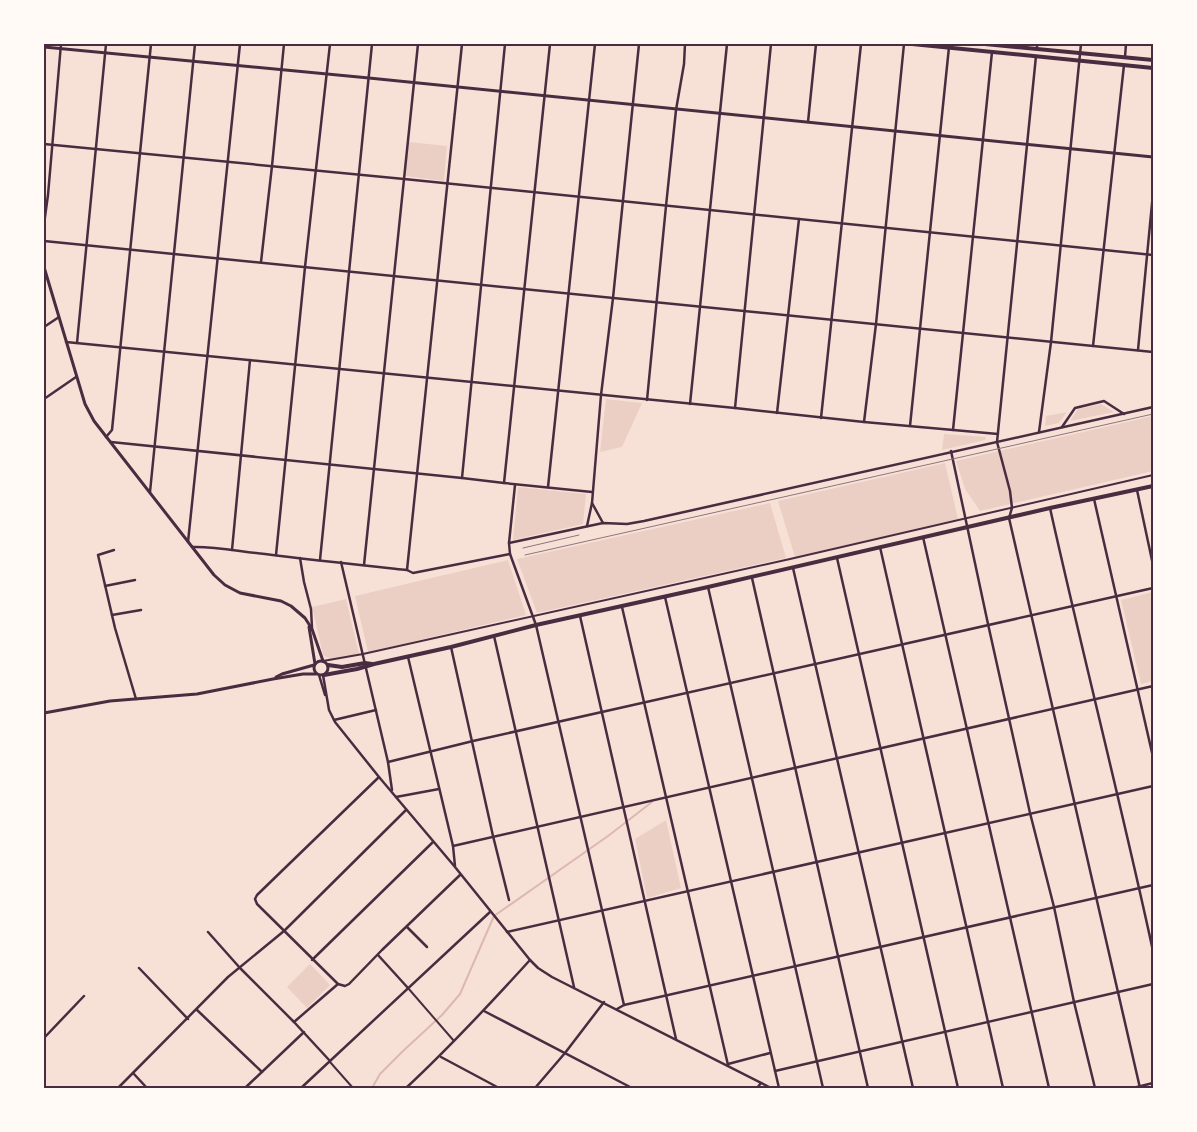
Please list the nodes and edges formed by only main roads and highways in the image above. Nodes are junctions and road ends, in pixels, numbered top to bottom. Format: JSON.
{"nodes":[{"id":1,"x":912,"y":44,"type":"edge"},
{"id":2,"x":985,"y":44,"type":"edge"},
{"id":3,"x":993,"y":44,"type":"edge"},
{"id":4,"x":1037,"y":46,"type":"edge"},
{"id":5,"x":1153,"y":60,"type":"edge"},
{"id":6,"x":1153,"y":68,"type":"edge"},
{"id":7,"x":1153,"y":486,"type":"edge"},
{"id":8,"x":366,"y":665,"type":"junction"},
{"id":9,"x":328,"y":666,"type":"road end"},
{"id":10,"x":324,"y":675,"type":"road end"}],
"edges":[{"from":1,"to":6,"type":"main road"},
{"from":2,"to":3,"type":"main road"},
{"from":3,"to":4,"type":"main road"},
{"from":4,"to":5,"type":"main road"},
{"from":7,"to":8,"type":"main road"},
{"from":8,"to":9,"type":"main road"},
{"from":8,"to":10,"type":"main road"}]}
